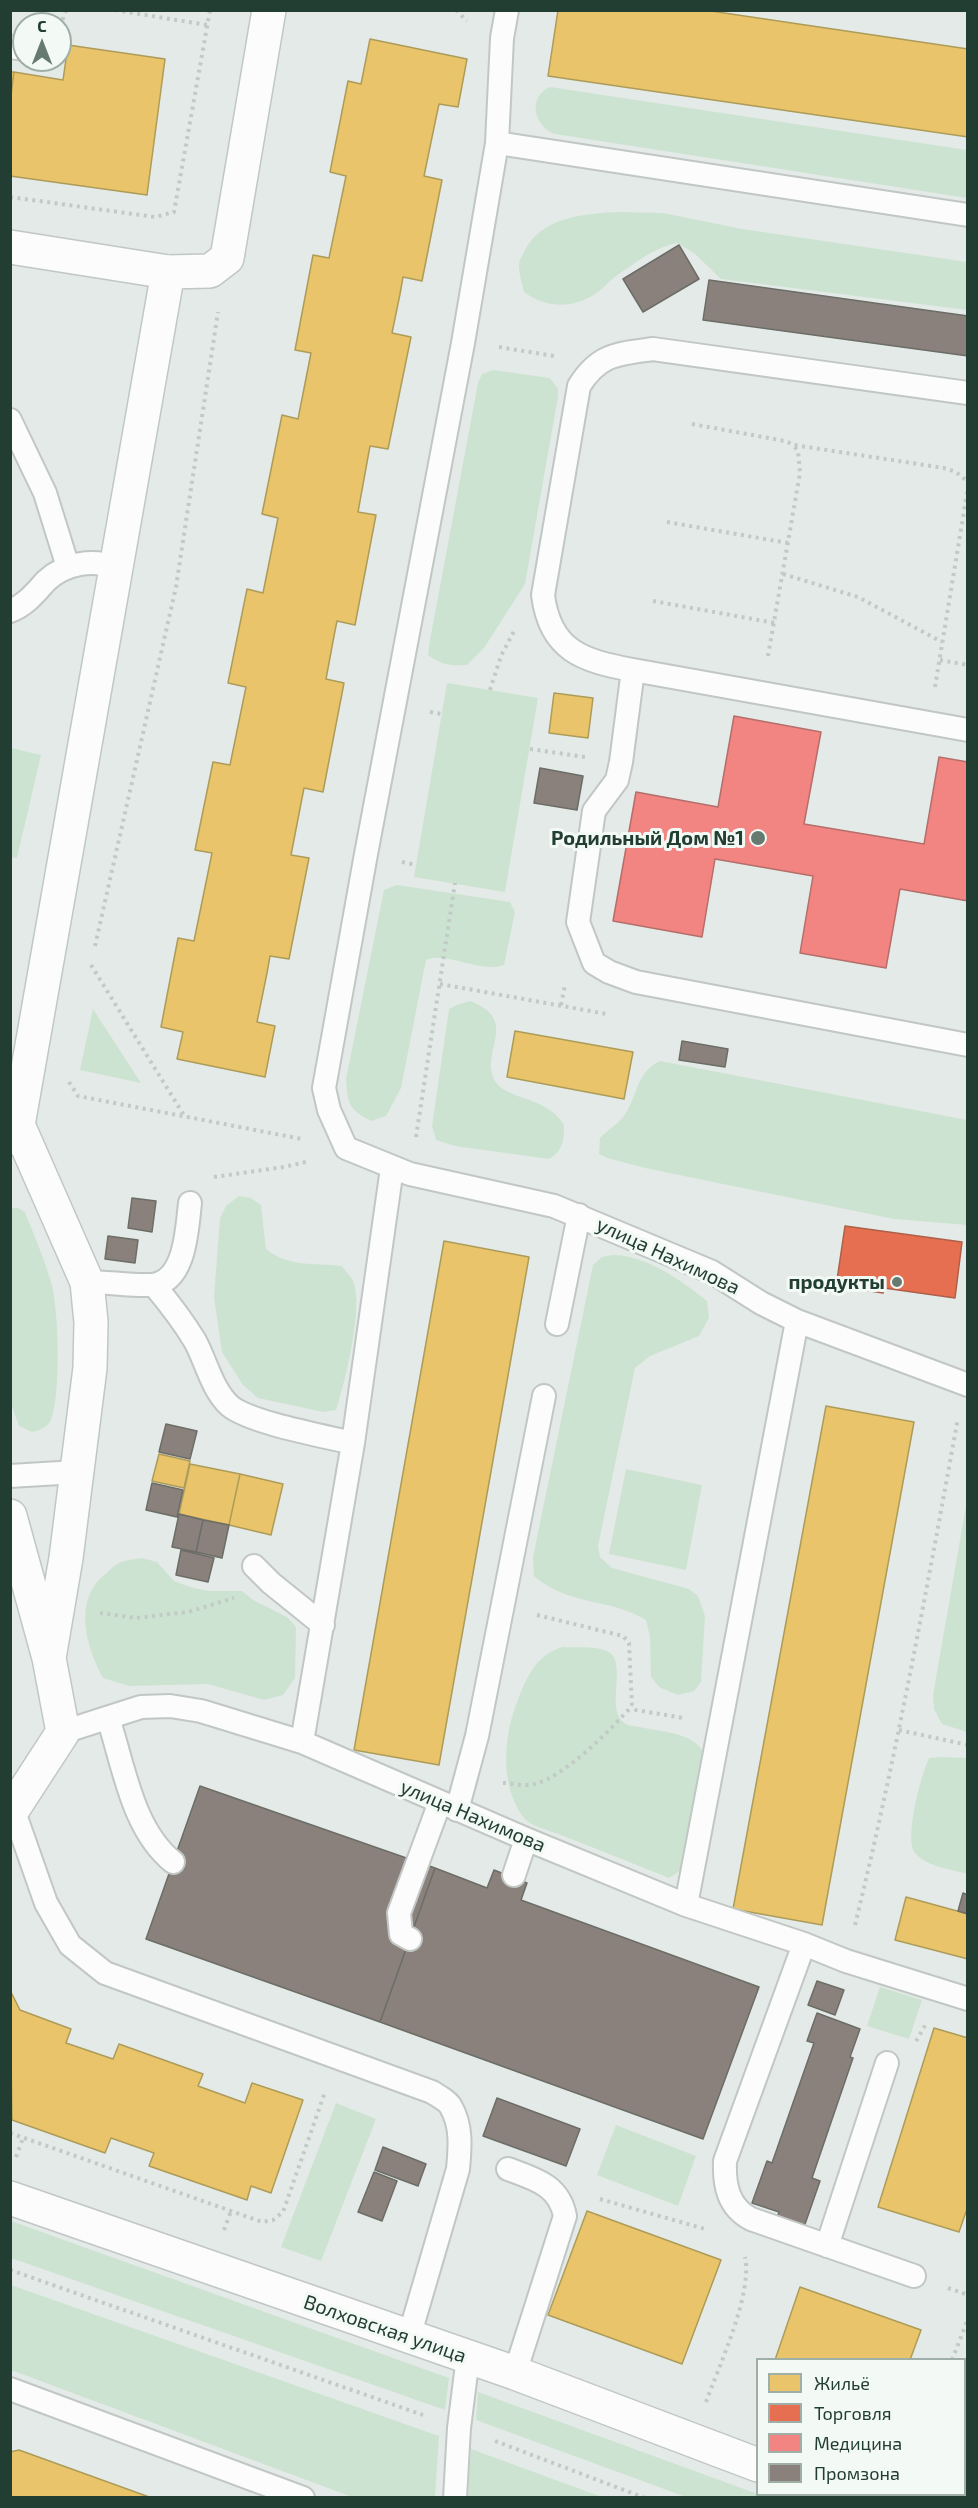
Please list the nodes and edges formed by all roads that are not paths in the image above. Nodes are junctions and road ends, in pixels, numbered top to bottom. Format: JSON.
{"nodes":[{"id":1,"x":268,"y":10,"type":"edge"},
{"id":2,"x":507,"y":10,"type":"edge"},
{"id":3,"x":497,"y":143,"type":"junction"},
{"id":4,"x":968,"y":215,"type":"edge"},
{"id":5,"x":10,"y":247,"type":"edge"},
{"id":6,"x":168,"y":272,"type":"junction"},
{"id":7,"x":968,"y":393,"type":"edge"},
{"id":8,"x":10,"y":420,"type":"edge"},
{"id":9,"x":68,"y":567,"type":"junction"},
{"id":10,"x":116,"y":567,"type":"junction"},
{"id":11,"x":10,"y":611,"type":"edge"},
{"id":12,"x":633,"y":670,"type":"junction"},
{"id":13,"x":968,"y":730,"type":"edge"},
{"id":14,"x":968,"y":1045,"type":"edge"},
{"id":15,"x":15,"y":1114,"type":"edge"},
{"id":16,"x":401,"y":1171,"type":"junction"},
{"id":17,"x":190,"y":1203,"type":"road end"},
{"id":18,"x":579,"y":1215,"type":"junction"},
{"id":19,"x":87,"y":1282,"type":"junction"},
{"id":20,"x":154,"y":1285,"type":"junction"},
{"id":21,"x":797,"y":1321,"type":"junction"},
{"id":22,"x":557,"y":1324,"type":"dead end"},
{"id":23,"x":968,"y":1385,"type":"edge"},
{"id":24,"x":544,"y":1396,"type":"dead end"},
{"id":25,"x":353,"y":1443,"type":"junction"},
{"id":26,"x":76,"y":1472,"type":"junction"},
{"id":27,"x":10,"y":1476,"type":"edge"},
{"id":28,"x":10,"y":1516,"type":"edge"},
{"id":29,"x":254,"y":1566,"type":"dead end"},
{"id":30,"x":323,"y":1624,"type":"junction"},
{"id":31,"x":49,"y":1658,"type":"junction"},
{"id":32,"x":108,"y":1718,"type":"junction"},
{"id":33,"x":63,"y":1732,"type":"junction"},
{"id":34,"x":302,"y":1742,"type":"junction"},
{"id":35,"x":448,"y":1806,"type":"junction"},
{"id":36,"x":12,"y":1809,"type":"edge"},
{"id":37,"x":526,"y":1839,"type":"junction"},
{"id":38,"x":173,"y":1862,"type":"dead end"},
{"id":39,"x":514,"y":1875,"type":"dead end"},
{"id":40,"x":686,"y":1905,"type":"junction"},
{"id":41,"x":410,"y":1939,"type":"dead end"},
{"id":42,"x":804,"y":1944,"type":"junction"},
{"id":43,"x":968,"y":1999,"type":"edge"},
{"id":44,"x":887,"y":2063,"type":"road end"},
{"id":45,"x":508,"y":2169,"type":"dead end"},
{"id":46,"x":10,"y":2198,"type":"edge"},
{"id":47,"x":827,"y":2246,"type":"junction"},
{"id":48,"x":914,"y":2276,"type":"dead end"},
{"id":49,"x":409,"y":2337,"type":"junction"},
{"id":50,"x":468,"y":2357,"type":"junction"},
{"id":51,"x":515,"y":2373,"type":"junction"},
{"id":52,"x":10,"y":2389,"type":"edge"},
{"id":53,"x":756,"y":2464,"type":"edge"},
{"id":54,"x":303,"y":2498,"type":"edge"},
{"id":55,"x":455,"y":2498,"type":"edge"}],
"edges":[{"from":1,"to":6,"type":"main road"},
{"from":2,"to":3,"type":"lane"},
{"from":3,"to":4,"type":"lane"},
{"from":3,"to":16,"type":"lane","name":"улица Нахимова"},
{"from":5,"to":6,"type":"main road"},
{"from":6,"to":10,"type":"main road"},
{"from":7,"to":12,"type":"lane"},
{"from":8,"to":9,"type":"lane"},
{"from":9,"to":10,"type":"lane"},
{"from":9,"to":11,"type":"lane"},
{"from":10,"to":15,"type":"main road"},
{"from":12,"to":13,"type":"lane"},
{"from":12,"to":14,"type":"lane"},
{"from":15,"to":19,"type":"main road"},
{"from":16,"to":18,"type":"lane","name":"улица Нахимова"},
{"from":16,"to":25,"type":"lane"},
{"from":17,"to":20,"type":"lane"},
{"from":18,"to":21,"type":"lane","name":"улица Нахимова"},
{"from":18,"to":22,"type":"lane"},
{"from":19,"to":20,"type":"lane"},
{"from":19,"to":26,"type":"main road"},
{"from":20,"to":25,"type":"lane"},
{"from":21,"to":23,"type":"lane","name":"улица Нахимова"},
{"from":21,"to":40,"type":"lane"},
{"from":24,"to":35,"type":"lane"},
{"from":25,"to":30,"type":"lane"},
{"from":26,"to":27,"type":"lane"},
{"from":26,"to":31,"type":"main road"},
{"from":28,"to":31,"type":"main road"},
{"from":29,"to":30,"type":"lane"},
{"from":30,"to":34,"type":"lane"},
{"from":31,"to":33,"type":"main road"},
{"from":32,"to":33,"type":"lane","name":"улица Нахимова"},
{"from":32,"to":34,"type":"lane","name":"улица Нахимова"},
{"from":32,"to":38,"type":"lane"},
{"from":33,"to":36,"type":"main road"},
{"from":34,"to":35,"type":"lane","name":"улица Нахимова"},
{"from":35,"to":37,"type":"lane","name":"улица Нахимова"},
{"from":35,"to":41,"type":"lane"},
{"from":36,"to":49,"type":"lane"},
{"from":37,"to":39,"type":"lane"},
{"from":37,"to":40,"type":"lane","name":"улица Нахимова"},
{"from":40,"to":42,"type":"lane","name":"улица Нахимова"},
{"from":42,"to":43,"type":"lane","name":"улица Нахимова"},
{"from":42,"to":47,"type":"lane"},
{"from":44,"to":47,"type":"lane"},
{"from":45,"to":51,"type":"lane"},
{"from":46,"to":49,"type":"main road","name":"Волховская улица"},
{"from":47,"to":48,"type":"lane"},
{"from":49,"to":50,"type":"main road","name":"Волховская улица"},
{"from":50,"to":51,"type":"main road","name":"Волховская улица"},
{"from":50,"to":55,"type":"lane"},
{"from":51,"to":53,"type":"main road","name":"Волховская улица"},
{"from":52,"to":54,"type":"lane"}]}
